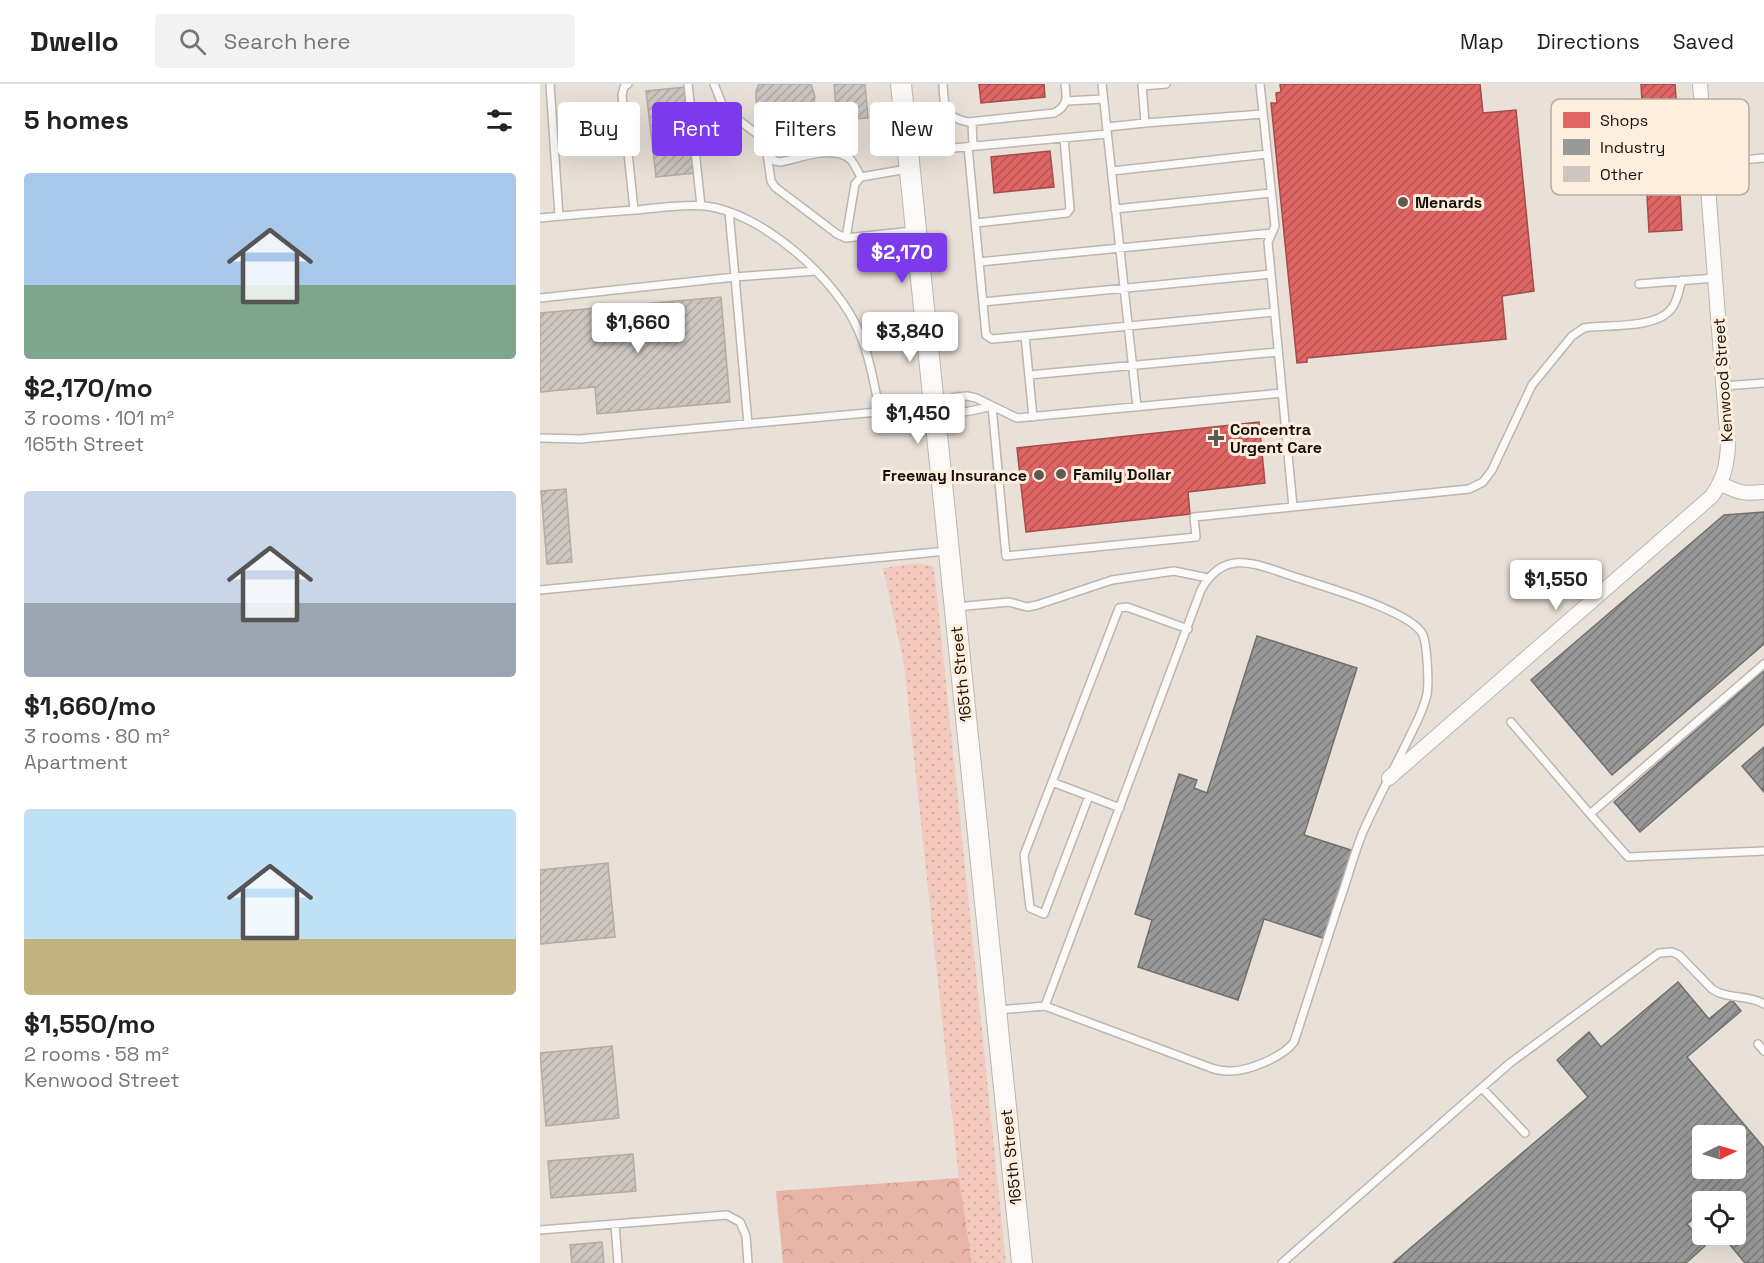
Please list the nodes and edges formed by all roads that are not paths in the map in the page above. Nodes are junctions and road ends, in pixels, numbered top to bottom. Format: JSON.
{"nodes":[{"id":1,"x":550,"y":84,"type":"edge"},
{"id":2,"x":628,"y":84,"type":"edge"},
{"id":3,"x":688,"y":84,"type":"edge"},
{"id":4,"x":714,"y":84,"type":"edge"},
{"id":5,"x":901,"y":84,"type":"edge"},
{"id":6,"x":944,"y":84,"type":"edge"},
{"id":7,"x":1065,"y":84,"type":"edge"},
{"id":8,"x":1102,"y":84,"type":"edge"},
{"id":9,"x":1166,"y":84,"type":"edge"},
{"id":10,"x":1260,"y":84,"type":"edge"},
{"id":11,"x":1700,"y":84,"type":"edge"},
{"id":12,"x":1142,"y":85,"type":"edge"},
{"id":13,"x":1103,"y":99,"type":"junction"},
{"id":14,"x":1701,"y":99,"type":"edge"},
{"id":15,"x":1067,"y":100,"type":"junction"},
{"id":16,"x":1263,"y":114,"type":"junction"},
{"id":17,"x":972,"y":122,"type":"junction"},
{"id":18,"x":1145,"y":123,"type":"junction"},
{"id":19,"x":1107,"y":131,"type":"junction"},
{"id":20,"x":754,"y":132,"type":"edge"},
{"id":21,"x":1064,"y":138,"type":"junction"},
{"id":22,"x":971,"y":146,"type":"junction"},
{"id":23,"x":1267,"y":154,"type":"junction"},
{"id":24,"x":767,"y":156,"type":"edge"},
{"id":25,"x":769,"y":156,"type":"edge"},
{"id":26,"x":811,"y":156,"type":"edge"},
{"id":27,"x":844,"y":156,"type":"edge"},
{"id":28,"x":1764,"y":159,"type":"edge"},
{"id":29,"x":1749,"y":160,"type":"edge"},
{"id":30,"x":908,"y":161,"type":"junction"},
{"id":31,"x":1112,"y":171,"type":"junction"},
{"id":32,"x":861,"y":177,"type":"junction"},
{"id":33,"x":1271,"y":193,"type":"junction"},
{"id":34,"x":1709,"y":195,"type":"edge"},
{"id":35,"x":702,"y":206,"type":"junction"},
{"id":36,"x":1115,"y":209,"type":"junction"},
{"id":37,"x":634,"y":210,"type":"junction"},
{"id":38,"x":729,"y":212,"type":"junction"},
{"id":39,"x":560,"y":216,"type":"junction"},
{"id":40,"x":540,"y":218,"type":"edge"},
{"id":41,"x":976,"y":223,"type":"junction"},
{"id":42,"x":915,"y":230,"type":"junction"},
{"id":43,"x":1272,"y":234,"type":"junction"},
{"id":44,"x":846,"y":238,"type":"junction"},
{"id":45,"x":1120,"y":249,"type":"junction"},
{"id":46,"x":979,"y":262,"type":"junction"},
{"id":47,"x":816,"y":271,"type":"junction"},
{"id":48,"x":1270,"y":274,"type":"junction"},
{"id":49,"x":735,"y":277,"type":"junction"},
{"id":50,"x":1715,"y":278,"type":"junction"},
{"id":51,"x":1682,"y":280,"type":"junction"},
{"id":52,"x":1639,"y":284,"type":"dead end"},
{"id":53,"x":1124,"y":288,"type":"junction"},
{"id":54,"x":540,"y":298,"type":"edge"},
{"id":55,"x":983,"y":302,"type":"junction"},
{"id":56,"x":1274,"y":312,"type":"junction"},
{"id":57,"x":1128,"y":327,"type":"junction"},
{"id":58,"x":1025,"y":336,"type":"junction"},
{"id":59,"x":1278,"y":352,"type":"junction"},
{"id":60,"x":1132,"y":365,"type":"junction"},
{"id":61,"x":1029,"y":375,"type":"junction"},
{"id":62,"x":1764,"y":383,"type":"edge"},
{"id":63,"x":1724,"y":386,"type":"junction"},
{"id":64,"x":1282,"y":393,"type":"junction"},
{"id":65,"x":992,"y":406,"type":"junction"},
{"id":66,"x":933,"y":407,"type":"junction"},
{"id":67,"x":1137,"y":407,"type":"junction"},
{"id":68,"x":880,"y":412,"type":"junction"},
{"id":69,"x":1033,"y":417,"type":"junction"},
{"id":70,"x":748,"y":424,"type":"junction"},
{"id":71,"x":540,"y":438,"type":"edge"},
{"id":72,"x":1720,"y":483,"type":"junction"},
{"id":73,"x":1764,"y":492,"type":"edge"},
{"id":74,"x":1293,"y":507,"type":"junction"},
{"id":75,"x":948,"y":550,"type":"junction"},
{"id":76,"x":1208,"y":578,"type":"junction"},
{"id":77,"x":540,"y":590,"type":"edge"},
{"id":78,"x":954,"y":608,"type":"junction"},
{"id":79,"x":1188,"y":629,"type":"junction"},
{"id":80,"x":1764,"y":664,"type":"edge"},
{"id":81,"x":1511,"y":722,"type":"dead end"},
{"id":82,"x":1389,"y":778,"type":"junction"},
{"id":83,"x":1052,"y":782,"type":"junction"},
{"id":84,"x":1089,"y":796,"type":"junction"},
{"id":85,"x":1120,"y":808,"type":"junction"},
{"id":86,"x":1590,"y":814,"type":"junction"},
{"id":87,"x":1764,"y":850,"type":"edge"},
{"id":88,"x":1764,"y":1004,"type":"edge"},
{"id":89,"x":1045,"y":1006,"type":"junction"},
{"id":90,"x":996,"y":1011,"type":"junction"},
{"id":91,"x":1758,"y":1044,"type":"dead end"},
{"id":92,"x":1764,"y":1051,"type":"edge"},
{"id":93,"x":1482,"y":1088,"type":"junction"},
{"id":94,"x":1524,"y":1133,"type":"dead end"},
{"id":95,"x":615,"y":1224,"type":"junction"},
{"id":96,"x":540,"y":1230,"type":"edge"},
{"id":97,"x":618,"y":1263,"type":"edge"},
{"id":98,"x":748,"y":1263,"type":"edge"},
{"id":99,"x":1022,"y":1263,"type":"edge"},
{"id":100,"x":1282,"y":1263,"type":"edge"}],
"edges":[{"from":1,"to":39,"type":"lane"},
{"from":2,"to":37,"type":"lane"},
{"from":3,"to":35,"type":"lane"},
{"from":4,"to":20,"type":"lane"},
{"from":5,"to":30,"type":"main road","name":"165th Street"},
{"from":6,"to":17,"type":"lane"},
{"from":7,"to":15,"type":"lane"},
{"from":8,"to":13,"type":"lane"},
{"from":9,"to":12,"type":"lane"},
{"from":10,"to":16,"type":"lane"},
{"from":11,"to":14,"type":"street","name":"Kenwood Street"},
{"from":12,"to":18,"type":"lane"},
{"from":13,"to":15,"type":"lane"},
{"from":13,"to":19,"type":"lane"},
{"from":15,"to":17,"type":"lane"},
{"from":16,"to":18,"type":"lane"},
{"from":16,"to":23,"type":"lane"},
{"from":17,"to":22,"type":"lane"},
{"from":18,"to":19,"type":"lane"},
{"from":19,"to":21,"type":"lane"},
{"from":19,"to":31,"type":"lane"},
{"from":21,"to":22,"type":"lane"},
{"from":21,"to":41,"type":"lane"},
{"from":22,"to":30,"type":"lane"},
{"from":22,"to":41,"type":"lane"},
{"from":23,"to":31,"type":"lane"},
{"from":23,"to":33,"type":"lane"},
{"from":24,"to":44,"type":"lane"},
{"from":25,"to":26,"type":"lane"},
{"from":27,"to":32,"type":"lane"},
{"from":28,"to":29,"type":"lane"},
{"from":30,"to":32,"type":"lane"},
{"from":30,"to":42,"type":"main road","name":"165th Street"},
{"from":31,"to":36,"type":"lane"},
{"from":32,"to":44,"type":"lane"},
{"from":33,"to":36,"type":"lane"},
{"from":33,"to":43,"type":"lane"},
{"from":34,"to":50,"type":"street","name":"Kenwood Street"},
{"from":35,"to":37,"type":"lane"},
{"from":35,"to":38,"type":"lane"},
{"from":36,"to":45,"type":"lane"},
{"from":37,"to":39,"type":"lane"},
{"from":38,"to":47,"type":"lane"},
{"from":38,"to":49,"type":"lane"},
{"from":39,"to":40,"type":"lane"},
{"from":41,"to":46,"type":"lane"},
{"from":42,"to":44,"type":"lane"},
{"from":42,"to":66,"type":"main road","name":"165th Street"},
{"from":43,"to":45,"type":"lane"},
{"from":43,"to":48,"type":"lane"},
{"from":45,"to":46,"type":"lane"},
{"from":45,"to":53,"type":"lane"},
{"from":46,"to":55,"type":"lane"},
{"from":47,"to":49,"type":"lane"},
{"from":47,"to":68,"type":"lane"},
{"from":48,"to":53,"type":"lane"},
{"from":48,"to":56,"type":"lane"},
{"from":49,"to":54,"type":"lane"},
{"from":49,"to":70,"type":"lane"},
{"from":50,"to":51,"type":"lane"},
{"from":50,"to":63,"type":"street","name":"Kenwood Street"},
{"from":51,"to":52,"type":"lane"},
{"from":51,"to":74,"type":"lane"},
{"from":53,"to":55,"type":"lane"},
{"from":53,"to":57,"type":"lane"},
{"from":55,"to":58,"type":"lane"},
{"from":56,"to":57,"type":"lane"},
{"from":56,"to":59,"type":"lane"},
{"from":57,"to":58,"type":"lane"},
{"from":57,"to":60,"type":"lane"},
{"from":58,"to":61,"type":"lane"},
{"from":59,"to":60,"type":"lane"},
{"from":59,"to":64,"type":"lane"},
{"from":60,"to":61,"type":"lane"},
{"from":60,"to":67,"type":"lane"},
{"from":61,"to":69,"type":"lane"},
{"from":62,"to":63,"type":"lane"},
{"from":63,"to":72,"type":"street","name":"Kenwood Street"},
{"from":64,"to":67,"type":"lane"},
{"from":64,"to":74,"type":"lane"},
{"from":65,"to":66,"type":"lane"},
{"from":65,"to":66,"type":"lane"},
{"from":65,"to":69,"type":"lane"},
{"from":65,"to":74,"type":"lane"},
{"from":66,"to":68,"type":"lane"},
{"from":66,"to":75,"type":"main road","name":"165th Street"},
{"from":67,"to":69,"type":"lane"},
{"from":68,"to":70,"type":"lane"},
{"from":70,"to":71,"type":"lane"},
{"from":72,"to":73,"type":"street"},
{"from":72,"to":82,"type":"street","name":"Kenwood Street"},
{"from":75,"to":77,"type":"lane"},
{"from":75,"to":78,"type":"main road","name":"165th Street"},
{"from":76,"to":78,"type":"lane"},
{"from":76,"to":79,"type":"lane"},
{"from":76,"to":82,"type":"lane"},
{"from":78,"to":90,"type":"main road","name":"165th Street"},
{"from":79,"to":83,"type":"lane"},
{"from":79,"to":85,"type":"lane"},
{"from":80,"to":86,"type":"lane"},
{"from":81,"to":86,"type":"lane"},
{"from":82,"to":89,"type":"lane"},
{"from":83,"to":84,"type":"lane"},
{"from":83,"to":84,"type":"lane"},
{"from":84,"to":85,"type":"lane"},
{"from":85,"to":89,"type":"lane"},
{"from":86,"to":87,"type":"lane"},
{"from":88,"to":93,"type":"lane"},
{"from":89,"to":90,"type":"lane"},
{"from":90,"to":99,"type":"main road","name":"165th Street"},
{"from":91,"to":92,"type":"lane"},
{"from":93,"to":94,"type":"lane"},
{"from":93,"to":100,"type":"lane"},
{"from":95,"to":96,"type":"lane"},
{"from":95,"to":97,"type":"lane"},
{"from":95,"to":98,"type":"lane"}]}
